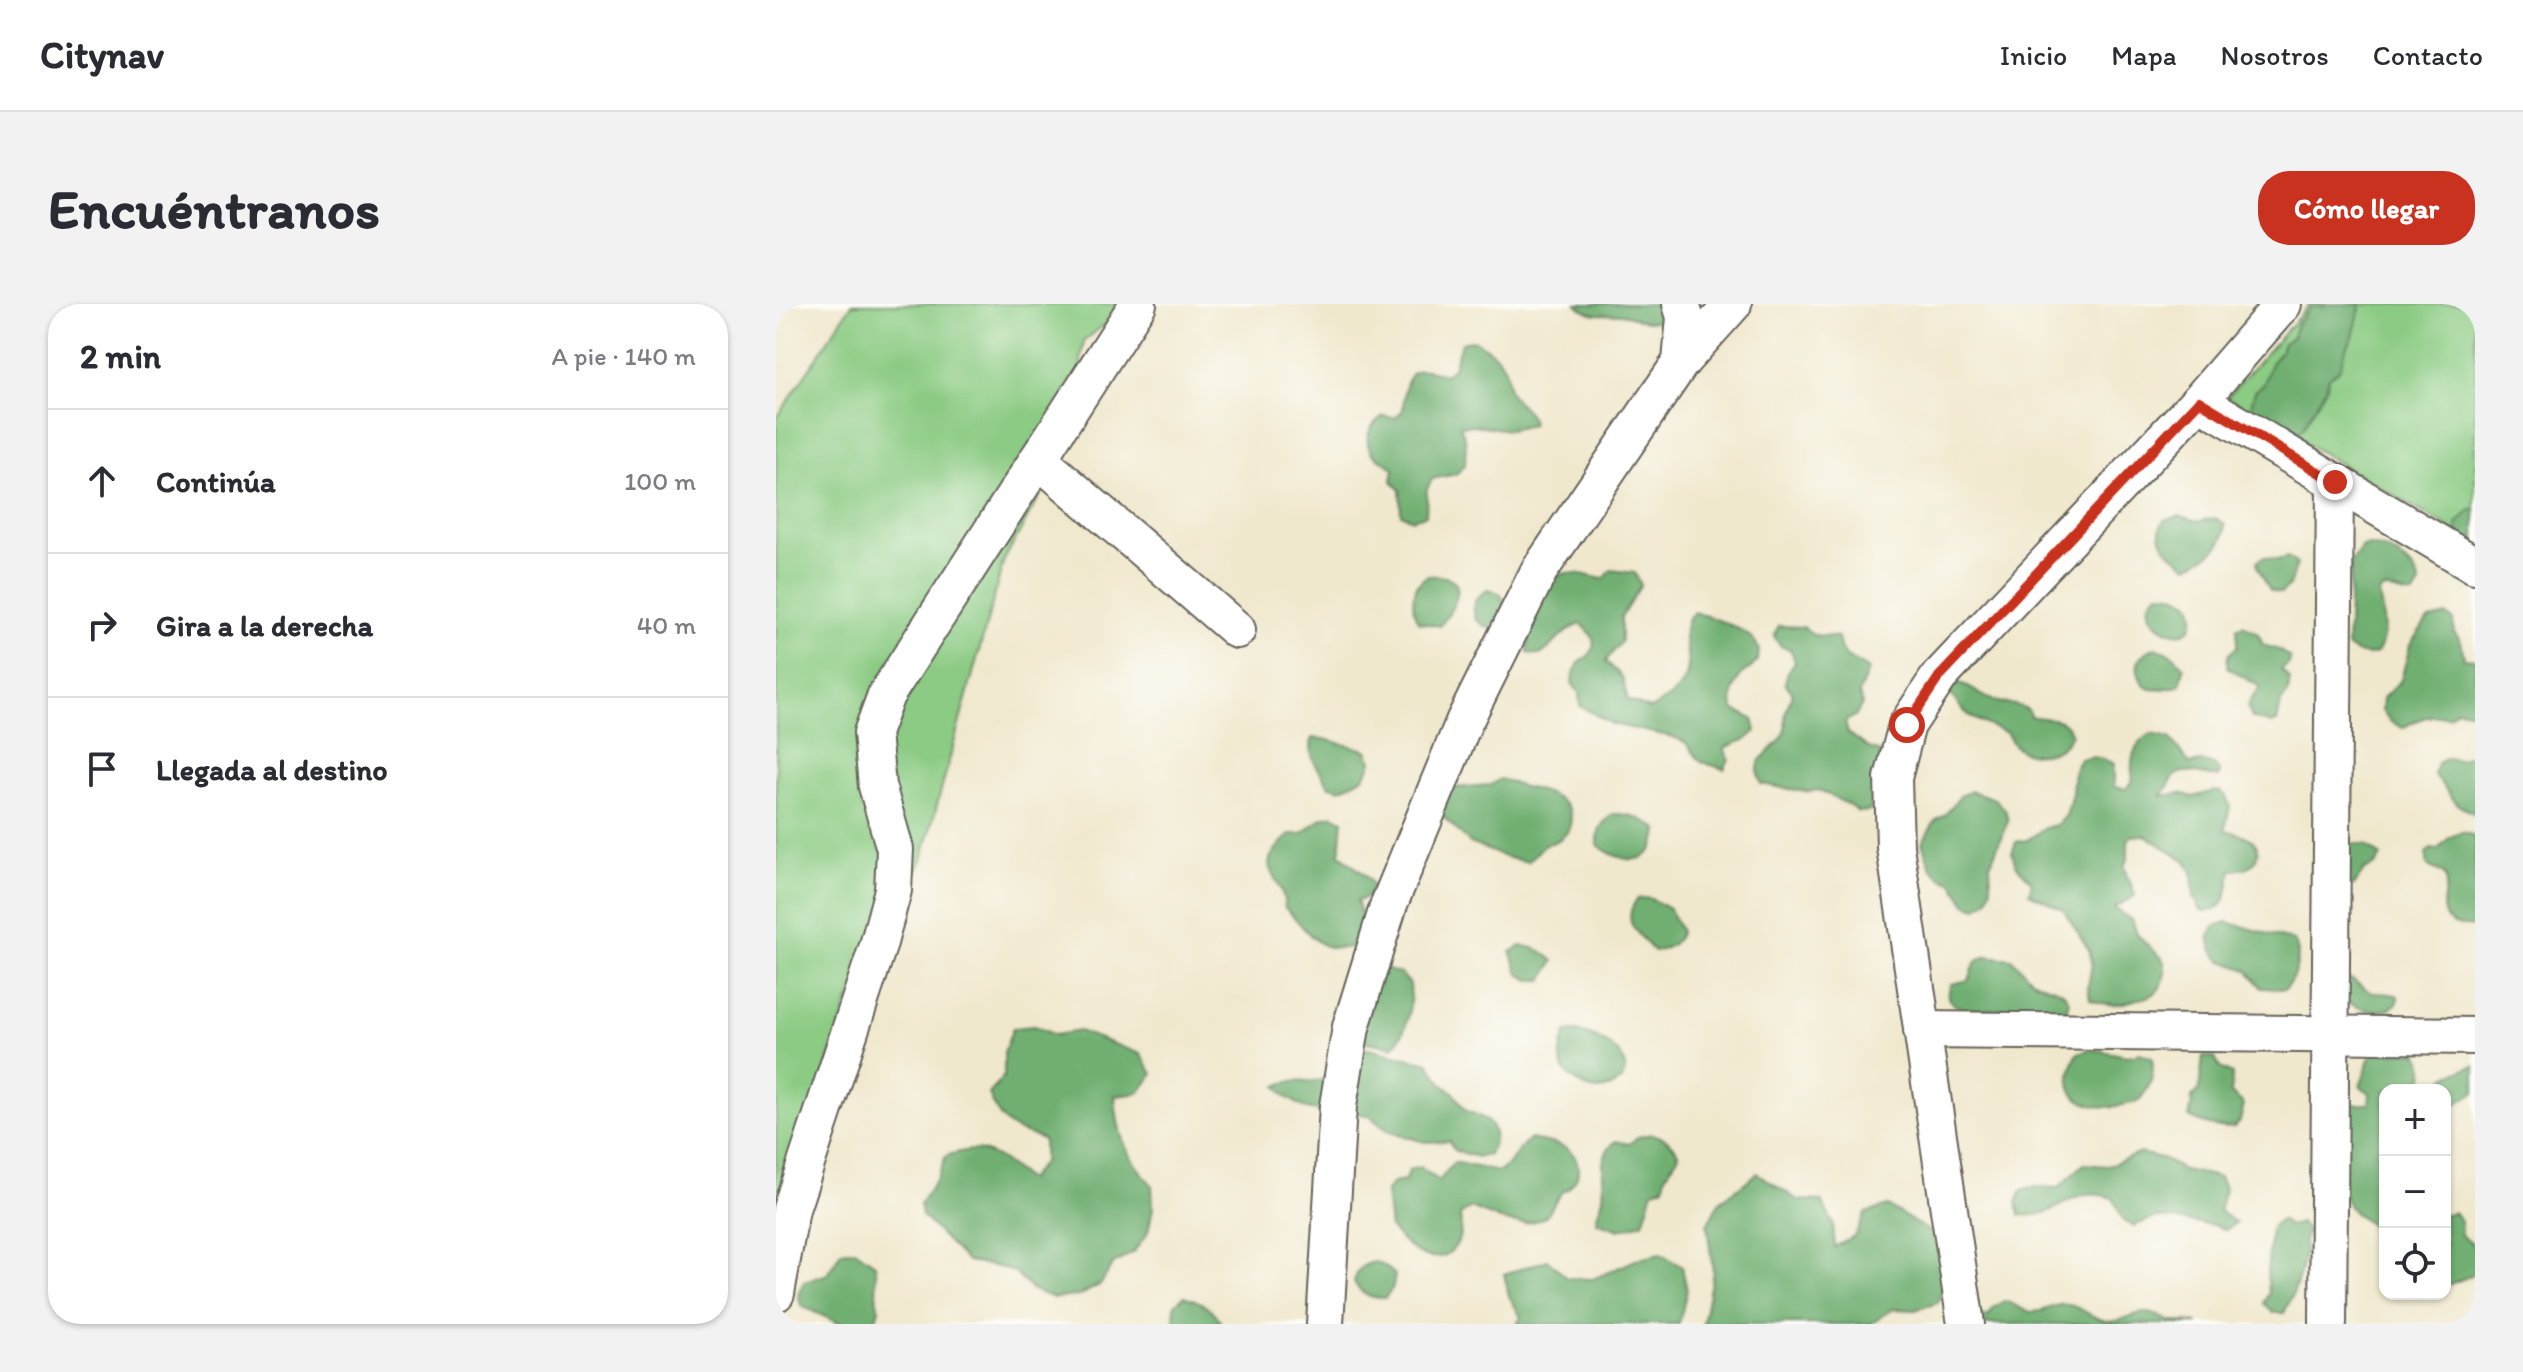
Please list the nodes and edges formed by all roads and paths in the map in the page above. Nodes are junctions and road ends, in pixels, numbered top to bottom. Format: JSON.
{"nodes":[{"id":1,"x":1138,"y":304,"type":"edge"},
{"id":2,"x":1681,"y":304,"type":"edge"},
{"id":3,"x":1733,"y":304,"type":"edge"},
{"id":4,"x":2283,"y":304,"type":"edge"},
{"id":5,"x":1681,"y":362,"type":"junction"},
{"id":6,"x":2199,"y":401,"type":"junction"},
{"id":7,"x":1038,"y":459,"type":"junction"},
{"id":8,"x":2335,"y":482,"type":"junction"},
{"id":9,"x":2475,"y":565,"type":"edge"},
{"id":10,"x":1237,"y":630,"type":"dead end"},
{"id":11,"x":1922,"y":1030,"type":"junction"},
{"id":12,"x":2330,"y":1035,"type":"junction"},
{"id":13,"x":2475,"y":1036,"type":"edge"},
{"id":14,"x":776,"y":1293,"type":"edge"},
{"id":15,"x":1325,"y":1324,"type":"edge"},
{"id":16,"x":1966,"y":1324,"type":"edge"},
{"id":17,"x":2328,"y":1324,"type":"edge"}],
"edges":[{"from":1,"to":7,"type":"street"},
{"from":2,"to":5,"type":"street"},
{"from":3,"to":5,"type":"street"},
{"from":4,"to":6,"type":"street"},
{"from":5,"to":15,"type":"street"},
{"from":6,"to":8,"type":"street"},
{"from":6,"to":11,"type":"street"},
{"from":7,"to":10,"type":"street"},
{"from":7,"to":14,"type":"street"},
{"from":8,"to":9,"type":"street"},
{"from":8,"to":12,"type":"street"},
{"from":11,"to":12,"type":"street"},
{"from":11,"to":16,"type":"street"},
{"from":12,"to":13,"type":"street"},
{"from":12,"to":17,"type":"street"}]}
